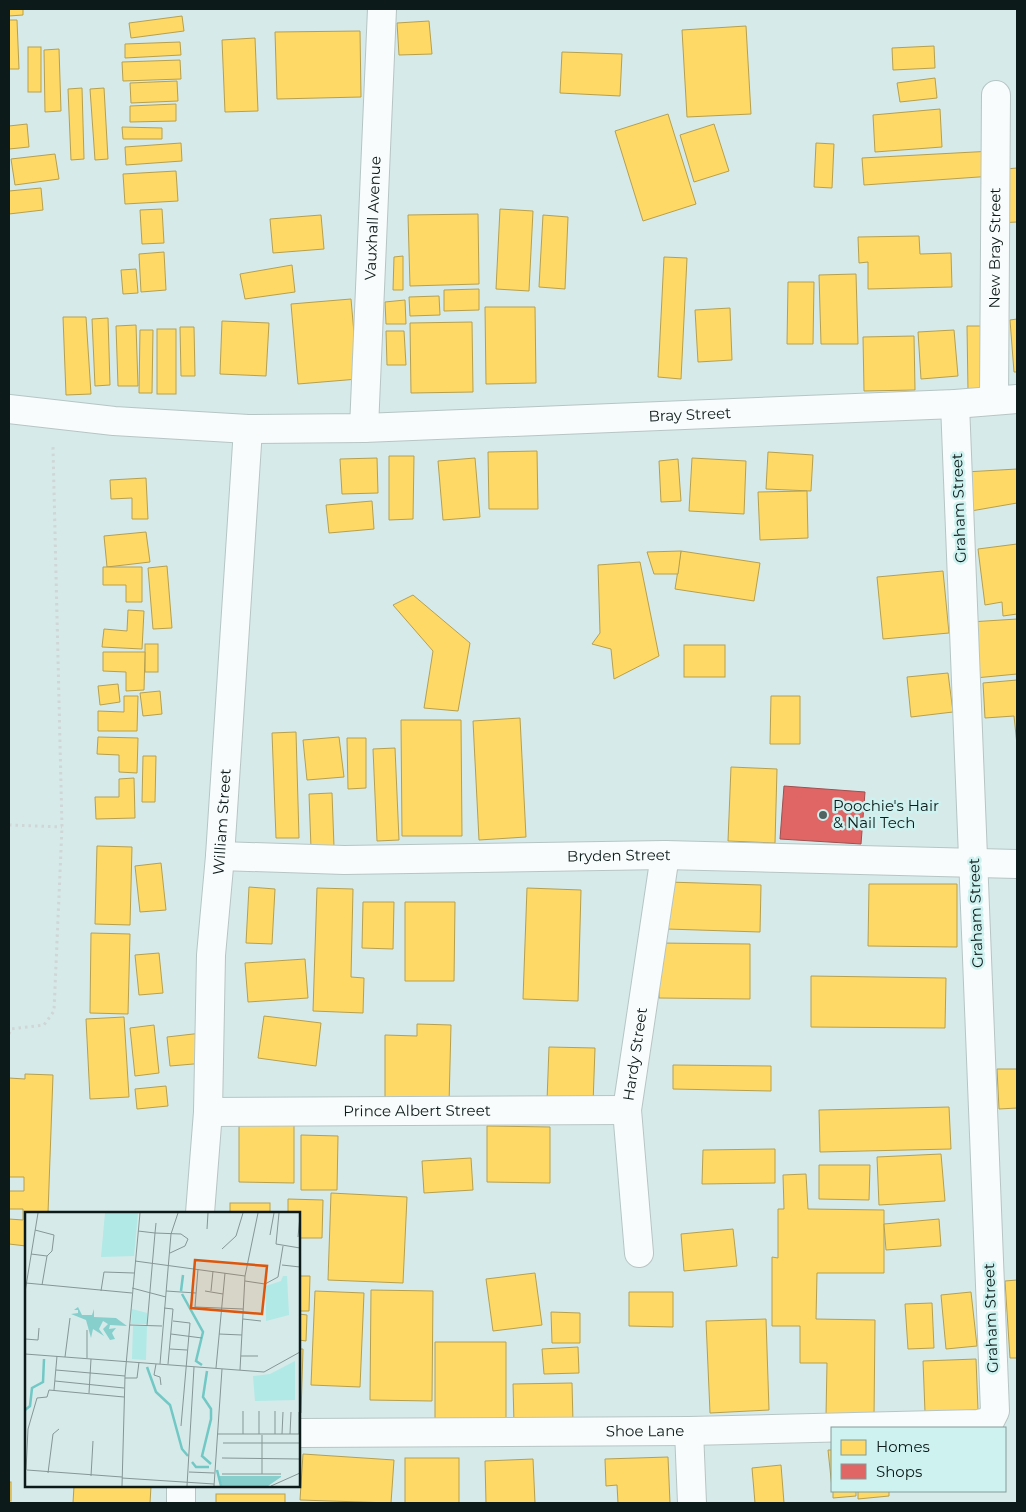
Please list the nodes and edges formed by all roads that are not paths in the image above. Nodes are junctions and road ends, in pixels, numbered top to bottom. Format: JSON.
{"nodes":[{"id":1,"x":382,"y":9,"type":"edge"},
{"id":2,"x":996,"y":95,"type":"dead end"},
{"id":3,"x":1006,"y":399,"type":"edge"},
{"id":4,"x":955,"y":404,"type":"junction"},
{"id":5,"x":9,"y":409,"type":"edge"},
{"id":6,"x":364,"y":428,"type":"junction"},
{"id":7,"x":248,"y":429,"type":"junction"},
{"id":8,"x":665,"y":855,"type":"junction"},
{"id":9,"x":220,"y":856,"type":"junction"},
{"id":10,"x":974,"y":863,"type":"junction"},
{"id":11,"x":1017,"y":864,"type":"edge"},
{"id":12,"x":627,"y":1110,"type":"junction"},
{"id":13,"x":208,"y":1112,"type":"junction"},
{"id":14,"x":200,"y":1212,"type":"edge"},
{"id":15,"x":639,"y":1253,"type":"dead end"},
{"id":16,"x":990,"y":1421,"type":"joint"},
{"id":17,"x":855,"y":1427,"type":"edge"},
{"id":18,"x":831,"y":1428,"type":"edge"},
{"id":19,"x":690,"y":1431,"type":"junction"},
{"id":20,"x":300,"y":1433,"type":"edge"},
{"id":21,"x":181,"y":1487,"type":"edge"},
{"id":22,"x":181,"y":1503,"type":"edge"},
{"id":23,"x":692,"y":1503,"type":"edge"}],
"edges":[{"from":1,"to":6,"type":"street","name":"Vauxhall Avenue"},
{"from":2,"to":3,"type":"street","name":"New Bray Street"},
{"from":3,"to":4,"type":"street","name":"Bray Street"},
{"from":4,"to":6,"type":"street","name":"Bray Street"},
{"from":4,"to":10,"type":"street","name":"Graham Street"},
{"from":5,"to":7,"type":"street","name":"Bray Street"},
{"from":6,"to":7,"type":"street","name":"Bray Street"},
{"from":7,"to":9,"type":"street","name":"William Street"},
{"from":8,"to":9,"type":"street","name":"Bryden Street"},
{"from":8,"to":10,"type":"street","name":"Bryden Street"},
{"from":8,"to":12,"type":"street","name":"Hardy Street"},
{"from":9,"to":13,"type":"street","name":"William Street"},
{"from":10,"to":11,"type":"street","name":"Bryden Street"},
{"from":10,"to":16,"type":"street","name":"Graham Street"},
{"from":12,"to":13,"type":"street","name":"Prince Albert Street"},
{"from":12,"to":15,"type":"street","name":"Hardy Street"},
{"from":13,"to":14,"type":"street","name":"William Street"},
{"from":16,"to":17,"type":"street","name":"Shoe Lane"},
{"from":18,"to":19,"type":"street","name":"Shoe Lane"},
{"from":19,"to":20,"type":"street","name":"Shoe Lane"},
{"from":19,"to":23,"type":"street"},
{"from":21,"to":22,"type":"street"}]}
